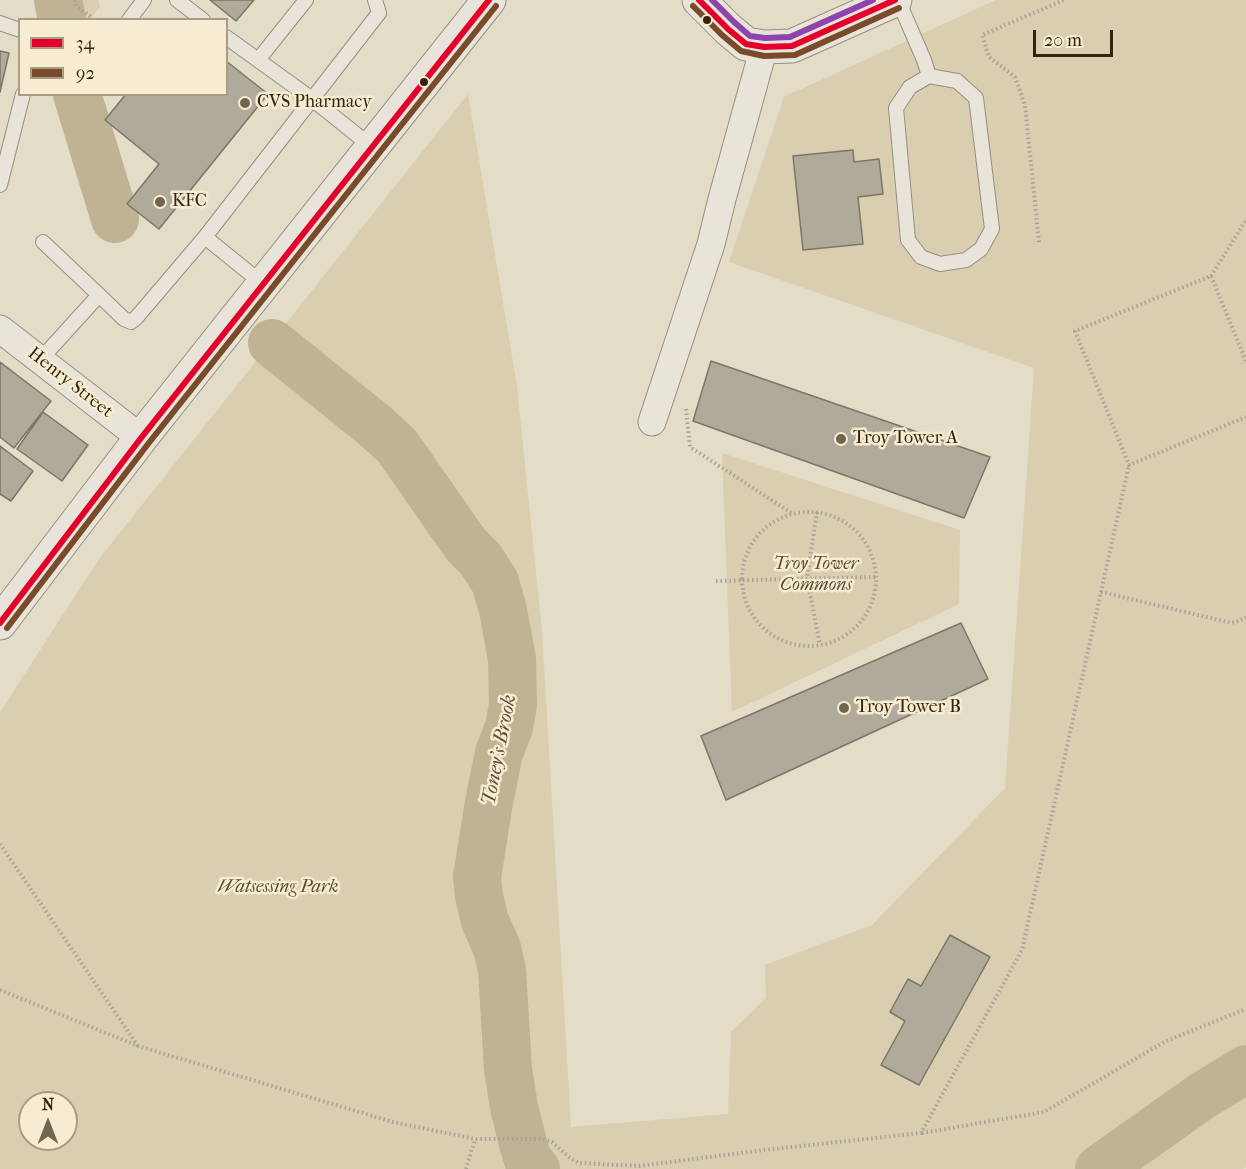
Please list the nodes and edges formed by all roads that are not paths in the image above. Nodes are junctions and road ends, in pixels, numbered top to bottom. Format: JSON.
{"nodes":[{"id":1,"x":144,"y":0,"type":"edge"},
{"id":2,"x":177,"y":0,"type":"edge"},
{"id":3,"x":306,"y":0,"type":"edge"},
{"id":4,"x":375,"y":0,"type":"edge"},
{"id":5,"x":489,"y":0,"type":"edge"},
{"id":6,"x":897,"y":0,"type":"edge"},
{"id":7,"x":708,"y":3,"type":"edge"},
{"id":8,"x":130,"y":18,"type":"edge"},
{"id":9,"x":200,"y":18,"type":"edge"},
{"id":10,"x":0,"y":23,"type":"edge"},
{"id":11,"x":18,"y":29,"type":"edge"},
{"id":12,"x":228,"y":38,"type":"edge"},
{"id":13,"x":764,"y":47,"type":"junction"},
{"id":14,"x":258,"y":60,"type":"junction"},
{"id":15,"x":929,"y":76,"type":"junction"},
{"id":16,"x":22,"y":96,"type":"edge"},
{"id":17,"x":312,"y":99,"type":"junction"},
{"id":18,"x":372,"y":147,"type":"junction"},
{"id":19,"x":0,"y":185,"type":"edge"},
{"id":20,"x":205,"y":237,"type":"junction"},
{"id":21,"x":43,"y":242,"type":"dead end"},
{"id":22,"x":263,"y":284,"type":"junction"},
{"id":23,"x":99,"y":295,"type":"junction"},
{"id":24,"x":0,"y":329,"type":"edge"},
{"id":25,"x":40,"y":360,"type":"junction"},
{"id":26,"x":652,"y":422,"type":"dead end"},
{"id":27,"x":141,"y":438,"type":"junction"},
{"id":28,"x":0,"y":623,"type":"edge"}],
"edges":[{"from":1,"to":8,"type":"lane"},
{"from":2,"to":9,"type":"lane"},
{"from":3,"to":14,"type":"lane"},
{"from":4,"to":17,"type":"lane"},
{"from":5,"to":18,"type":"street"},
{"from":6,"to":13,"type":"street"},
{"from":6,"to":15,"type":"lane"},
{"from":7,"to":13,"type":"street"},
{"from":10,"to":11,"type":"lane"},
{"from":12,"to":14,"type":"lane"},
{"from":13,"to":26,"type":"street"},
{"from":14,"to":17,"type":"lane"},
{"from":15,"to":15,"type":"lane"},
{"from":16,"to":19,"type":"lane"},
{"from":17,"to":18,"type":"lane"},
{"from":17,"to":20,"type":"lane"},
{"from":18,"to":22,"type":"street"},
{"from":20,"to":22,"type":"lane"},
{"from":20,"to":23,"type":"lane"},
{"from":21,"to":23,"type":"lane"},
{"from":22,"to":27,"type":"street"},
{"from":23,"to":25,"type":"lane"},
{"from":24,"to":25,"type":"street","name":"Henry Street"},
{"from":25,"to":27,"type":"street","name":"Henry Street"},
{"from":27,"to":28,"type":"street"}]}
